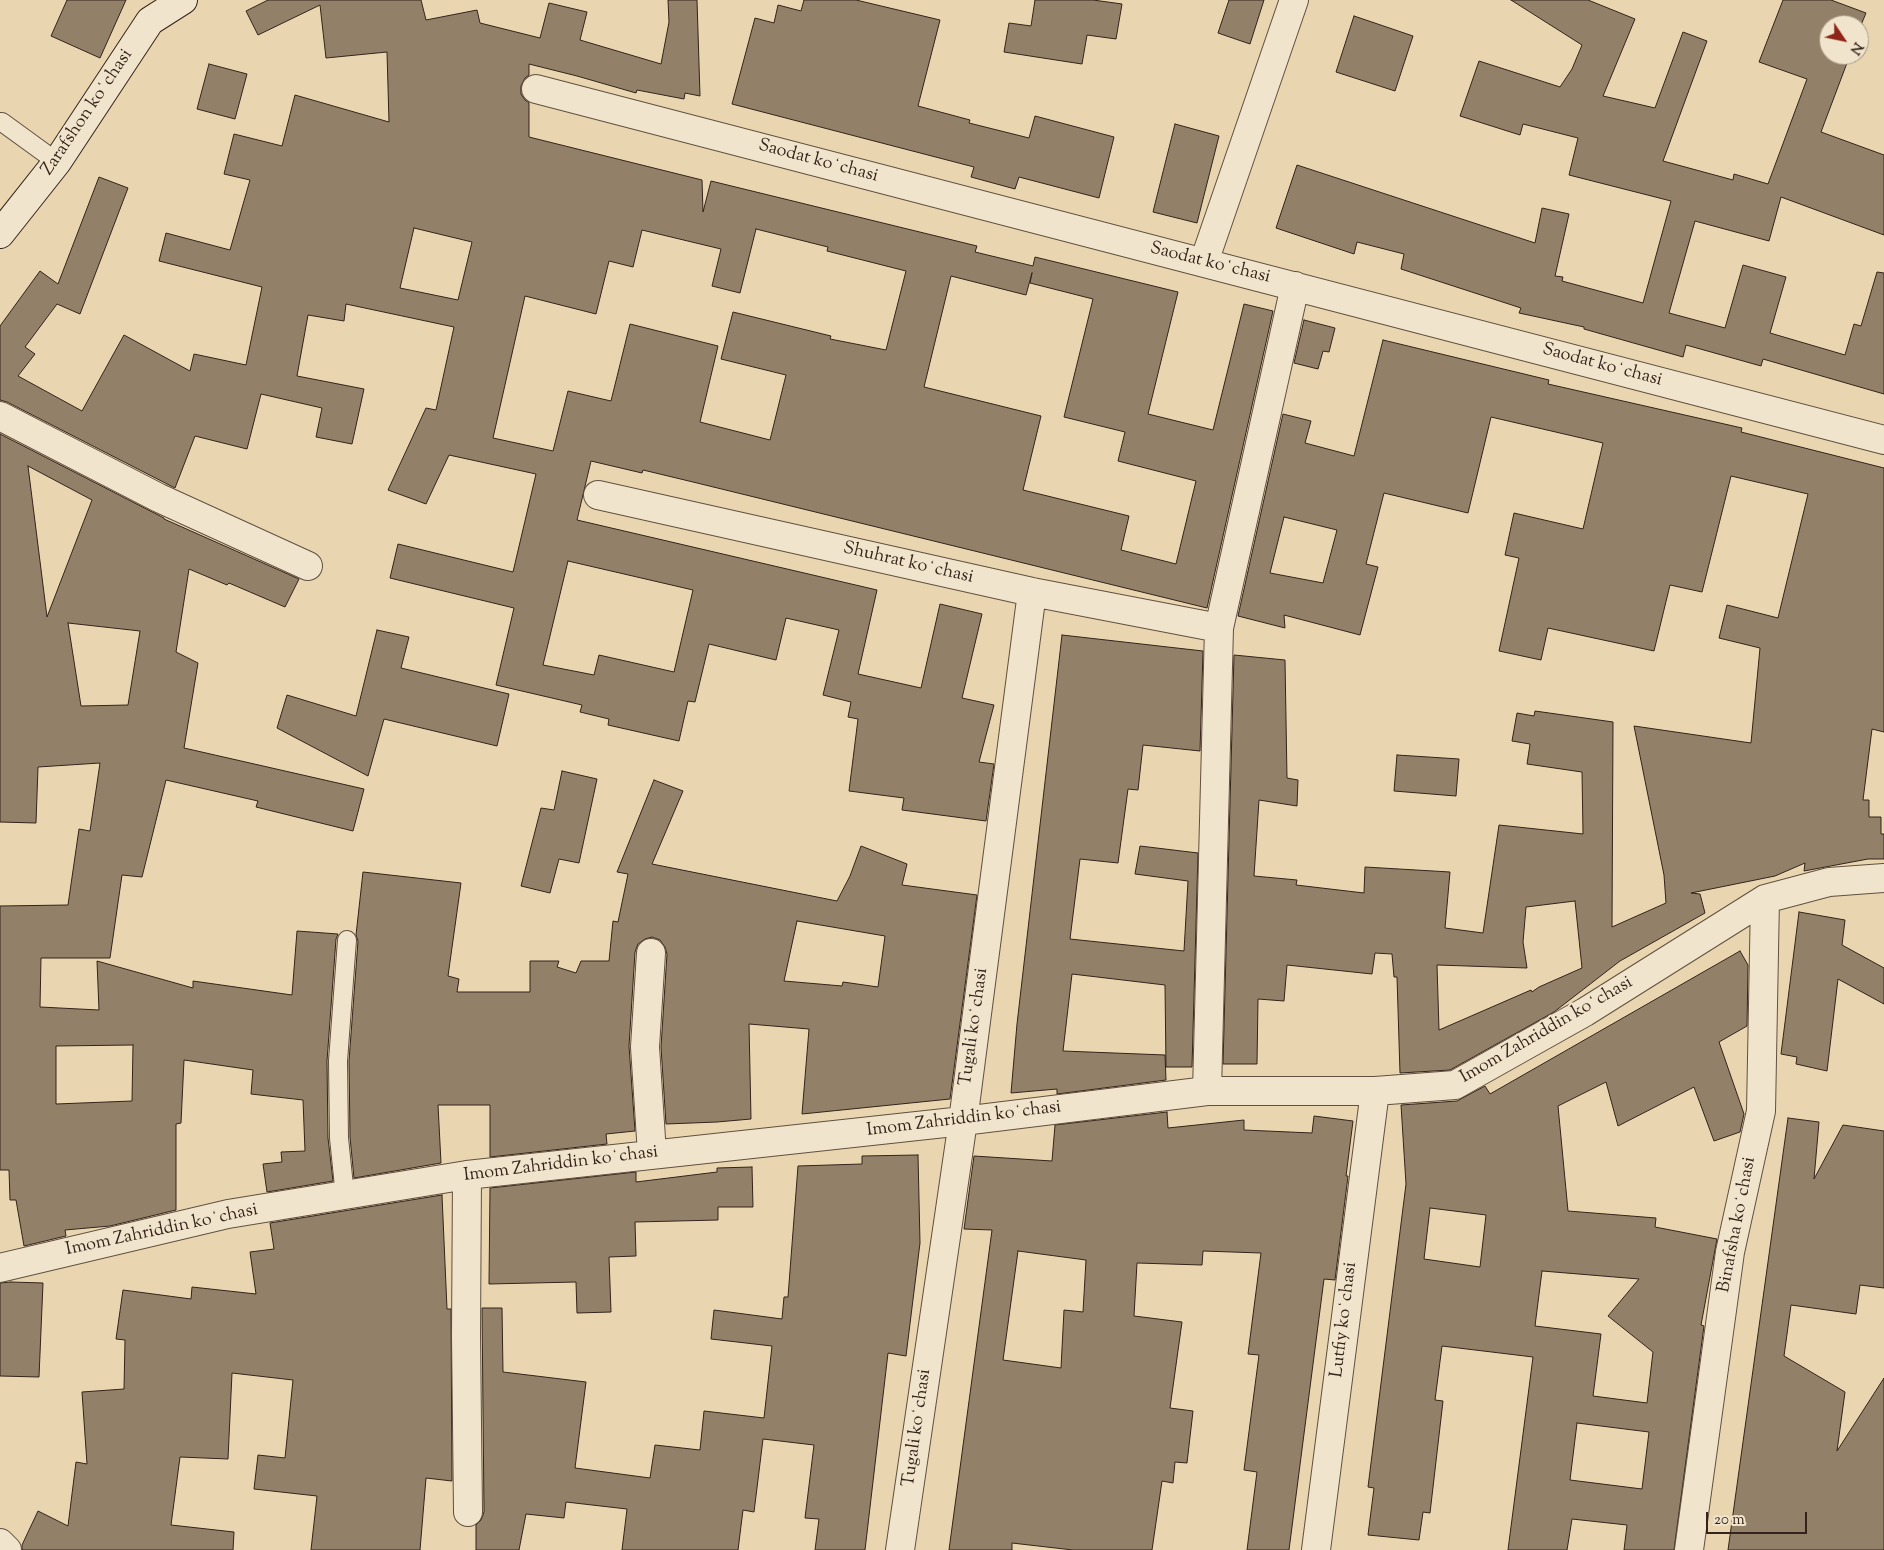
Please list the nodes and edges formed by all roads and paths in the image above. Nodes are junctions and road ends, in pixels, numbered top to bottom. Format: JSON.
{"nodes":[{"id":1,"x":1294,"y":0,"type":"edge"},
{"id":2,"x":176,"y":1,"type":"edge"},
{"id":3,"x":536,"y":89,"type":"dead end"},
{"id":4,"x":2,"y":122,"type":"dead end"},
{"id":5,"x":57,"y":162,"type":"junction"},
{"id":6,"x":0,"y":234,"type":"edge"},
{"id":7,"x":1204,"y":262,"type":"junction"},
{"id":8,"x":1295,"y":286,"type":"junction"},
{"id":9,"x":0,"y":416,"type":"edge"},
{"id":10,"x":1884,"y":440,"type":"edge"},
{"id":11,"x":598,"y":495,"type":"dead end"},
{"id":12,"x":308,"y":566,"type":"dead end"},
{"id":13,"x":1032,"y":592,"type":"junction"},
{"id":14,"x":1219,"y":628,"type":"junction"},
{"id":15,"x":1884,"y":878,"type":"edge"},
{"id":16,"x":1765,"y":899,"type":"junction"},
{"id":17,"x":347,"y":940,"type":"dead end"},
{"id":18,"x":651,"y":953,"type":"dead end"},
{"id":19,"x":1207,"y":1091,"type":"junction"},
{"id":20,"x":1375,"y":1091,"type":"junction"},
{"id":21,"x":963,"y":1121,"type":"junction"},
{"id":22,"x":652,"y":1154,"type":"junction"},
{"id":23,"x":467,"y":1175,"type":"junction"},
{"id":24,"x":345,"y":1196,"type":"junction"},
{"id":25,"x":0,"y":1268,"type":"edge"},
{"id":26,"x":468,"y":1512,"type":"dead end"},
{"id":27,"x":0,"y":1543,"type":"edge"},
{"id":28,"x":7,"y":1550,"type":"edge"},
{"id":29,"x":900,"y":1550,"type":"edge"},
{"id":30,"x":1316,"y":1550,"type":"edge"},
{"id":31,"x":1689,"y":1550,"type":"edge"}],
"edges":[{"from":1,"to":7,"type":"street"},
{"from":2,"to":5,"type":"street","name":"Zarafshon koʻchasi"},
{"from":3,"to":7,"type":"street","name":"Saodat koʻchasi"},
{"from":4,"to":5,"type":"lane"},
{"from":5,"to":6,"type":"street","name":"Zarafshon koʻchasi"},
{"from":7,"to":8,"type":"street","name":"Saodat koʻchasi"},
{"from":8,"to":10,"type":"street","name":"Saodat koʻchasi"},
{"from":8,"to":14,"type":"street"},
{"from":9,"to":12,"type":"street"},
{"from":11,"to":13,"type":"street","name":"Shuhrat koʻchasi"},
{"from":13,"to":14,"type":"street","name":"Shuhrat koʻchasi"},
{"from":13,"to":21,"type":"street","name":"Tugali koʻchasi"},
{"from":14,"to":19,"type":"street"},
{"from":15,"to":16,"type":"street","name":"Imom Zahriddin koʻchasi"},
{"from":16,"to":20,"type":"street","name":"Imom Zahriddin koʻchasi"},
{"from":16,"to":31,"type":"street","name":"Binafsha koʻchasi"},
{"from":17,"to":24,"type":"lane"},
{"from":18,"to":22,"type":"street"},
{"from":19,"to":20,"type":"street","name":"Imom Zahriddin koʻchasi"},
{"from":19,"to":21,"type":"street","name":"Imom Zahriddin koʻchasi"},
{"from":20,"to":30,"type":"street","name":"Lutfiy koʻchasi"},
{"from":21,"to":22,"type":"street","name":"Imom Zahriddin koʻchasi"},
{"from":21,"to":29,"type":"street","name":"Tugali koʻchasi"},
{"from":22,"to":23,"type":"street","name":"Imom Zahriddin koʻchasi"},
{"from":23,"to":24,"type":"street","name":"Imom Zahriddin koʻchasi"},
{"from":23,"to":26,"type":"street"},
{"from":24,"to":25,"type":"street","name":"Imom Zahriddin koʻchasi"},
{"from":27,"to":28,"type":"street"}]}
